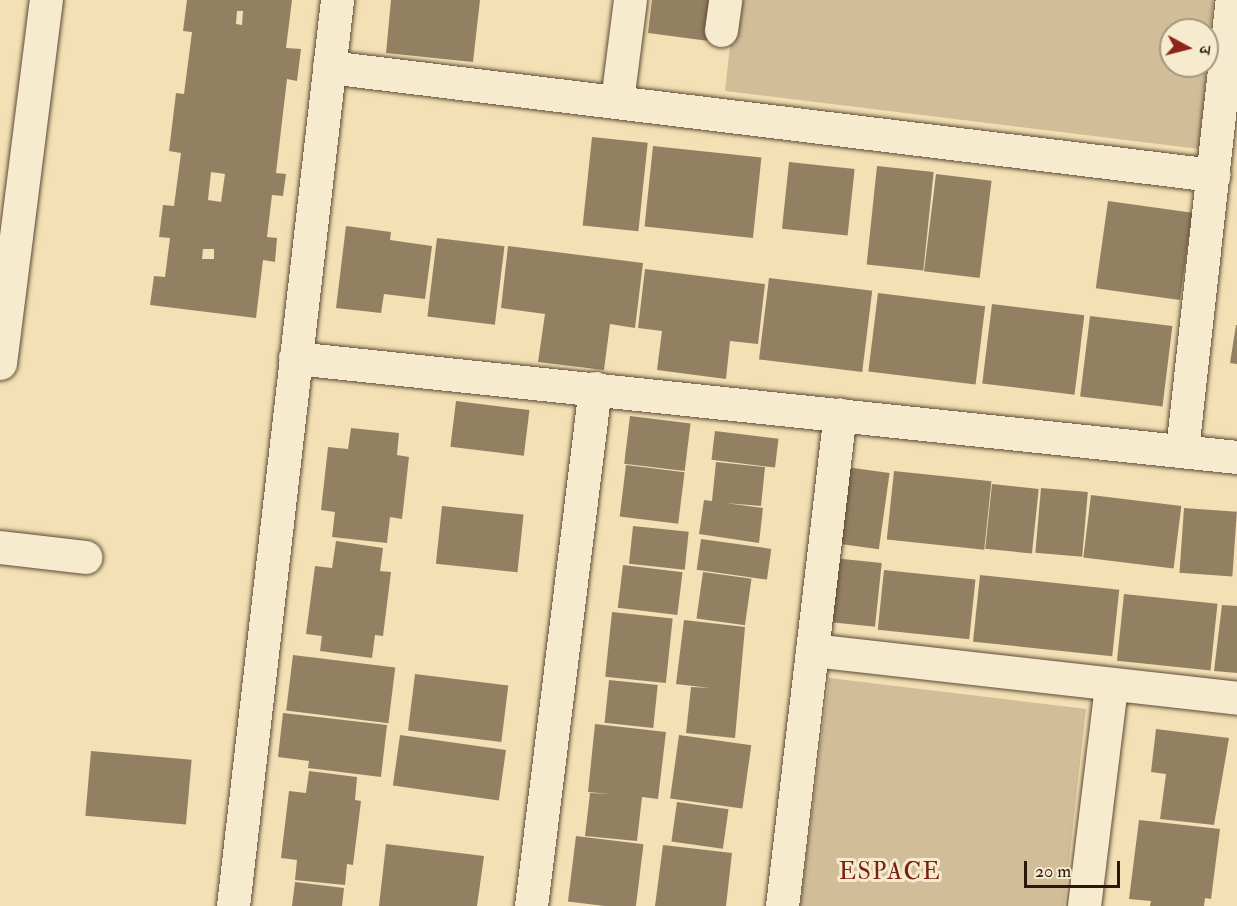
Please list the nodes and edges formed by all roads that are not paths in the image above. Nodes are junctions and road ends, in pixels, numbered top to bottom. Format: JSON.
{"nodes":[{"id":1,"x":46,"y":0,"type":"edge"},
{"id":2,"x":337,"y":0,"type":"edge"},
{"id":3,"x":630,"y":0,"type":"edge"},
{"id":4,"x":1232,"y":0,"type":"edge"},
{"id":5,"x":329,"y":67,"type":"junction"},
{"id":6,"x":617,"y":100,"type":"junction"},
{"id":7,"x":1213,"y":175,"type":"junction"},
{"id":8,"x":295,"y":358,"type":"junction"},
{"id":9,"x":0,"y":363,"type":"edge"},
{"id":10,"x":596,"y":388,"type":"junction"},
{"id":11,"x":840,"y":414,"type":"junction"},
{"id":12,"x":1182,"y":450,"type":"junction"},
{"id":13,"x":1237,"y":457,"type":"edge"},
{"id":14,"x":0,"y":547,"type":"edge"},
{"id":15,"x":85,"y":557,"type":"dead end"},
{"id":16,"x":812,"y":650,"type":"junction"},
{"id":17,"x":1112,"y":687,"type":"junction"},
{"id":18,"x":1237,"y":698,"type":"edge"},
{"id":19,"x":233,"y":906,"type":"edge"},
{"id":20,"x":531,"y":906,"type":"edge"},
{"id":21,"x":782,"y":906,"type":"edge"},
{"id":22,"x":1084,"y":906,"type":"edge"}],
"edges":[{"from":1,"to":9,"type":"street"},
{"from":2,"to":5,"type":"street"},
{"from":3,"to":6,"type":"street"},
{"from":4,"to":7,"type":"street"},
{"from":5,"to":6,"type":"street"},
{"from":5,"to":8,"type":"street"},
{"from":6,"to":7,"type":"street"},
{"from":7,"to":12,"type":"street"},
{"from":8,"to":10,"type":"street"},
{"from":8,"to":19,"type":"street"},
{"from":10,"to":11,"type":"street"},
{"from":10,"to":20,"type":"street"},
{"from":11,"to":12,"type":"street"},
{"from":11,"to":16,"type":"street"},
{"from":12,"to":13,"type":"street"},
{"from":14,"to":15,"type":"street"},
{"from":16,"to":17,"type":"street"},
{"from":16,"to":21,"type":"street"},
{"from":17,"to":18,"type":"street"},
{"from":17,"to":22,"type":"street"}]}
